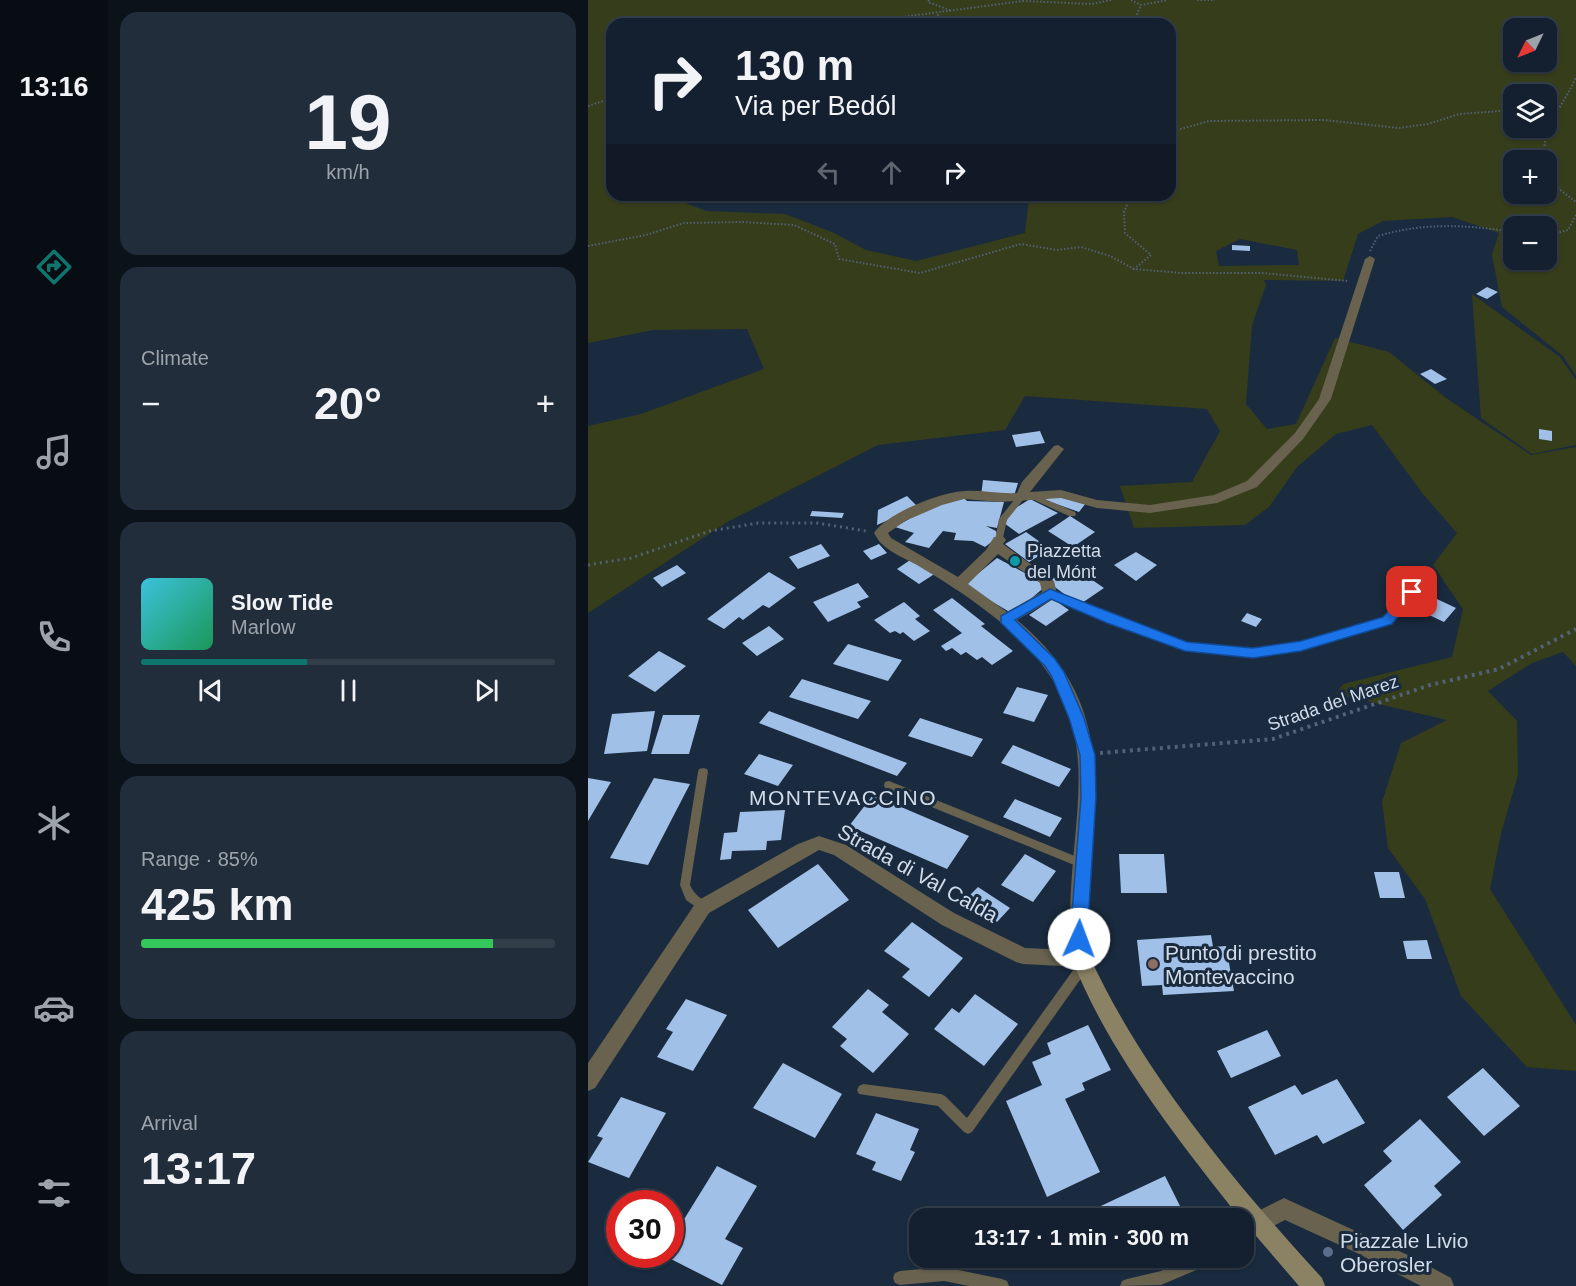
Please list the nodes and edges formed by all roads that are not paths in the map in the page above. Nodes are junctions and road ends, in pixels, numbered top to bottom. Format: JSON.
{"nodes":[{"id":1,"x":1370,"y":259,"type":"road end"},
{"id":2,"x":1058,"y":449,"type":"dead end"},
{"id":3,"x":1021,"y":497,"type":"junction"},
{"id":4,"x":1072,"y":514,"type":"dead end"},
{"id":5,"x":998,"y":543,"type":"junction"},
{"id":6,"x":958,"y":585,"type":"junction"},
{"id":7,"x":1412,"y":592,"type":"dead end"},
{"id":8,"x":1050,"y":594,"type":"junction"},
{"id":9,"x":1006,"y":619,"type":"junction"},
{"id":10,"x":703,"y":772,"type":"dead end"},
{"id":11,"x":889,"y":785,"type":"dead end"},
{"id":12,"x":1083,"y":864,"type":"junction"},
{"id":13,"x":703,"y":907,"type":"junction"},
{"id":14,"x":1082,"y":963,"type":"junction"},
{"id":15,"x":588,"y":1081,"type":"edge"},
{"id":16,"x":863,"y":1090,"type":"dead end"},
{"id":17,"x":1238,"y":1208,"type":"edge"},
{"id":18,"x":1254,"y":1226,"type":"edge"},
{"id":19,"x":1254,"y":1231,"type":"edge"},
{"id":20,"x":1184,"y":1268,"type":"edge"},
{"id":21,"x":900,"y":1278,"type":"dead end"},
{"id":22,"x":1002,"y":1286,"type":"edge"},
{"id":23,"x":1127,"y":1286,"type":"edge"},
{"id":24,"x":1314,"y":1286,"type":"edge"},
{"id":25,"x":1443,"y":1286,"type":"edge"}],
"edges":[{"from":1,"to":3,"type":"street"},
{"from":2,"to":3,"type":"street"},
{"from":3,"to":4,"type":"lane"},
{"from":3,"to":5,"type":"lane"},
{"from":3,"to":6,"type":"street"},
{"from":5,"to":6,"type":"street"},
{"from":5,"to":8,"type":"street"},
{"from":6,"to":9,"type":"street"},
{"from":7,"to":8,"type":"lane"},
{"from":8,"to":9,"type":"street"},
{"from":9,"to":12,"type":"street"},
{"from":10,"to":13,"type":"lane"},
{"from":11,"to":12,"type":"lane"},
{"from":12,"to":14,"type":"street"},
{"from":13,"to":14,"type":"street","name":"Strada di Val Calda"},
{"from":13,"to":15,"type":"street","name":"Strada di Val Calda"},
{"from":14,"to":16,"type":"lane"},
{"from":14,"to":17,"type":"street"},
{"from":18,"to":25,"type":"street"},
{"from":19,"to":24,"type":"street"},
{"from":20,"to":23,"type":"lane"},
{"from":21,"to":22,"type":"lane"}]}
